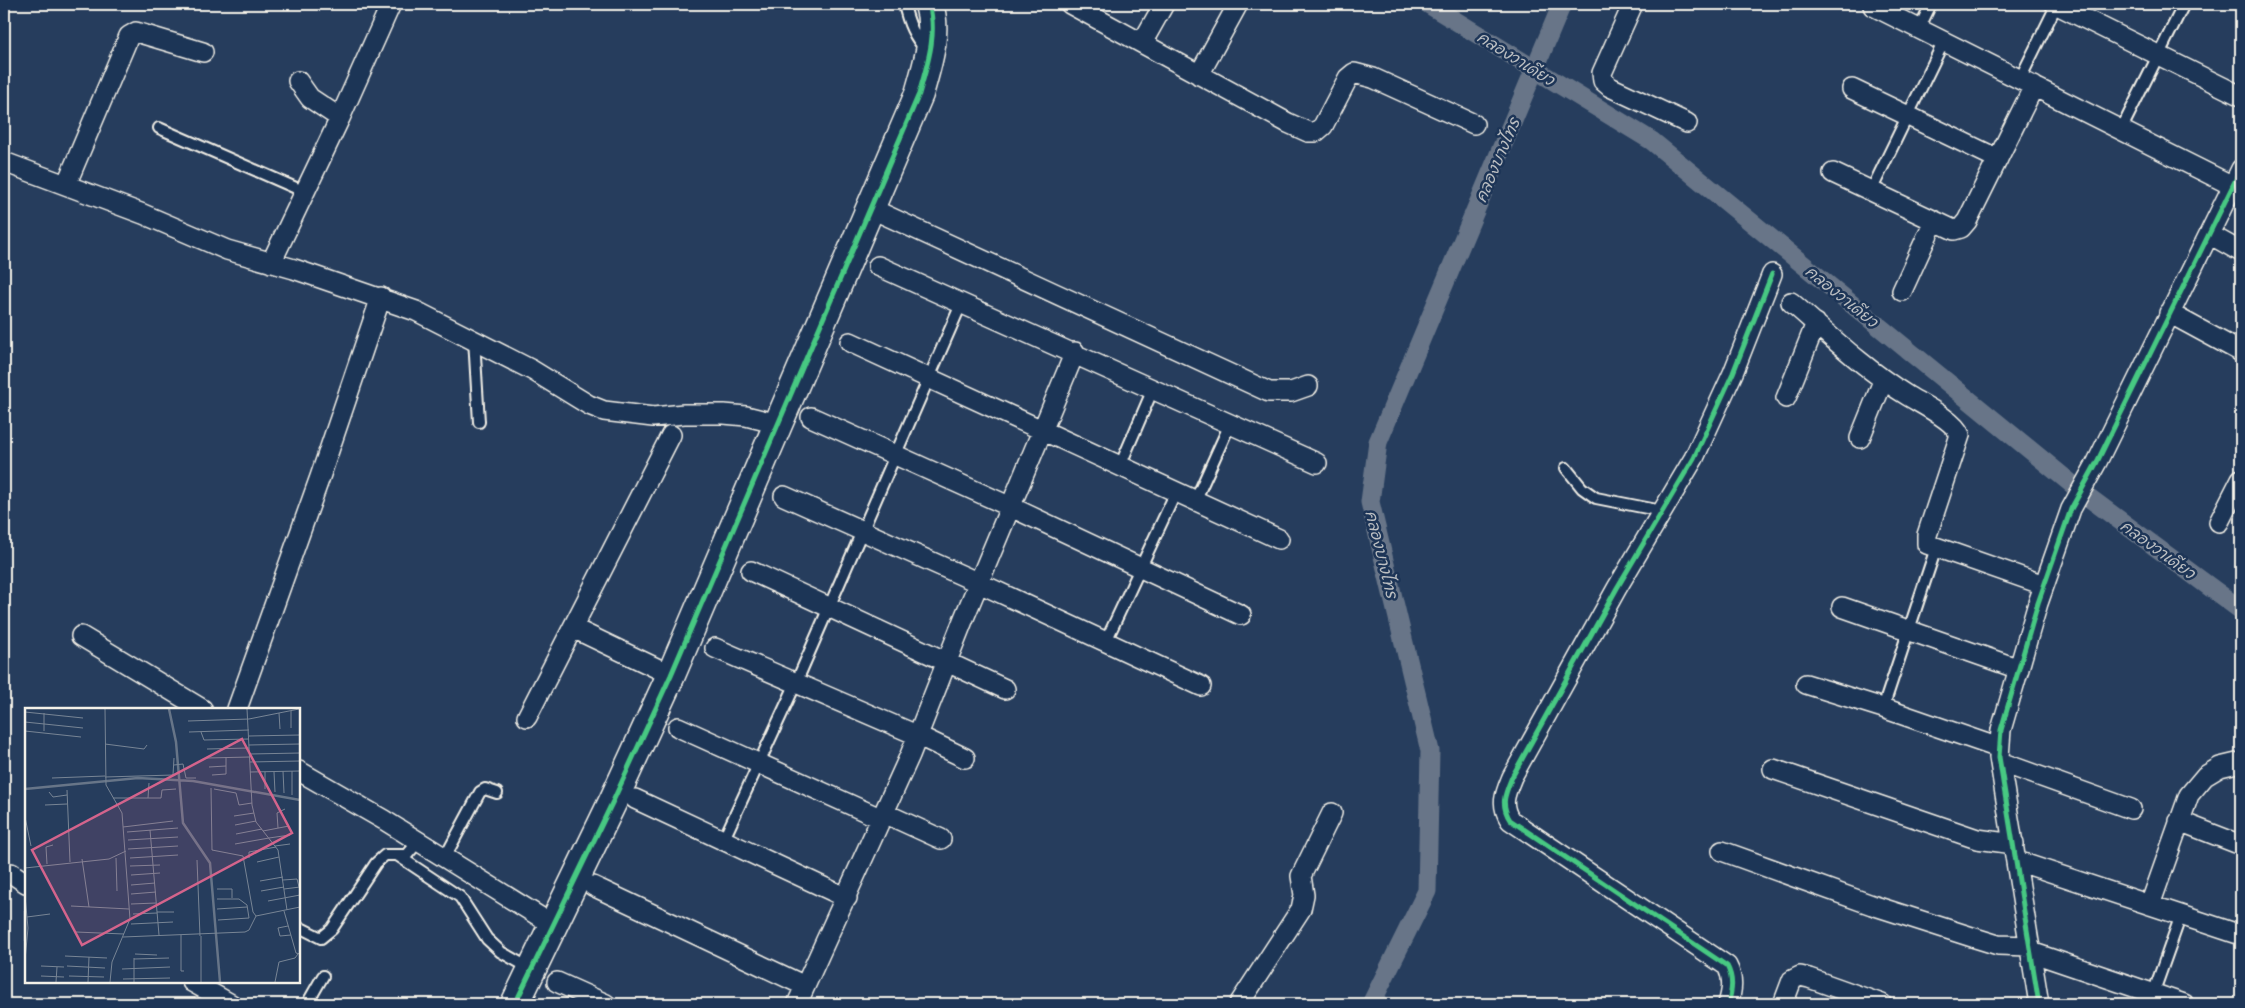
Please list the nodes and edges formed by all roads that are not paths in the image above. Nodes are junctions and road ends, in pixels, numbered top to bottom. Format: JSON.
{"nodes":[{"id":1,"x":391,"y":4,"type":"edge"},
{"id":2,"x":904,"y":4,"type":"edge"},
{"id":3,"x":929,"y":4,"type":"edge"},
{"id":4,"x":1070,"y":4,"type":"edge"},
{"id":5,"x":1164,"y":4,"type":"edge"},
{"id":6,"x":1238,"y":4,"type":"edge"},
{"id":7,"x":1633,"y":4,"type":"edge"},
{"id":8,"x":1931,"y":4,"type":"edge"},
{"id":9,"x":2056,"y":4,"type":"edge"},
{"id":10,"x":2184,"y":4,"type":"edge"},
{"id":11,"x":1873,"y":6,"type":"dead end"},
{"id":12,"x":1919,"y":29,"type":"junction"},
{"id":13,"x":1944,"y":41,"type":"junction"},
{"id":14,"x":1142,"y":43,"type":"junction"},
{"id":15,"x":203,"y":52,"type":"dead end"},
{"id":16,"x":930,"y":55,"type":"junction"},
{"id":17,"x":2160,"y":55,"type":"junction"},
{"id":18,"x":1199,"y":75,"type":"junction"},
{"id":19,"x":298,"y":81,"type":"dead end"},
{"id":20,"x":2027,"y":83,"type":"junction"},
{"id":21,"x":1852,"y":89,"type":"dead end"},
{"id":22,"x":2241,"y":96,"type":"edge"},
{"id":23,"x":1907,"y":116,"type":"junction"},
{"id":24,"x":340,"y":118,"type":"junction"},
{"id":25,"x":1687,"y":123,"type":"dead end"},
{"id":26,"x":1474,"y":124,"type":"dead end"},
{"id":27,"x":158,"y":128,"type":"dead end"},
{"id":28,"x":2121,"y":130,"type":"junction"},
{"id":29,"x":1998,"y":159,"type":"junction"},
{"id":30,"x":4,"y":162,"type":"edge"},
{"id":31,"x":1834,"y":173,"type":"dead end"},
{"id":32,"x":2237,"y":177,"type":"edge"},
{"id":33,"x":66,"y":185,"type":"junction"},
{"id":34,"x":1871,"y":191,"type":"junction"},
{"id":35,"x":305,"y":192,"type":"junction"},
{"id":36,"x":870,"y":208,"type":"junction"},
{"id":37,"x":1934,"y":221,"type":"junction"},
{"id":38,"x":2209,"y":234,"type":"junction"},
{"id":39,"x":2241,"y":252,"type":"edge"},
{"id":40,"x":271,"y":263,"type":"junction"},
{"id":41,"x":878,"y":266,"type":"dead end"},
{"id":42,"x":1772,"y":274,"type":"dead end"},
{"id":43,"x":1902,"y":291,"type":"dead end"},
{"id":44,"x":381,"y":297,"type":"junction"},
{"id":45,"x":962,"y":302,"type":"junction"},
{"id":46,"x":1791,"y":302,"type":"dead end"},
{"id":47,"x":2169,"y":313,"type":"junction"},
{"id":48,"x":1816,"y":323,"type":"junction"},
{"id":49,"x":474,"y":339,"type":"junction"},
{"id":50,"x":850,"y":342,"type":"dead end"},
{"id":51,"x":1074,"y":352,"type":"junction"},
{"id":52,"x":2241,"y":352,"type":"edge"},
{"id":53,"x":929,"y":378,"type":"junction"},
{"id":54,"x":1883,"y":381,"type":"junction"},
{"id":55,"x":1308,"y":386,"type":"dead end"},
{"id":56,"x":1154,"y":389,"type":"junction"},
{"id":57,"x":1786,"y":398,"type":"dead end"},
{"id":58,"x":811,"y":417,"type":"dead end"},
{"id":59,"x":480,"y":422,"type":"dead end"},
{"id":60,"x":778,"y":424,"type":"junction"},
{"id":61,"x":1230,"y":424,"type":"junction"},
{"id":62,"x":1042,"y":430,"type":"junction"},
{"id":63,"x":672,"y":435,"type":"dead end"},
{"id":64,"x":1860,"y":438,"type":"dead end"},
{"id":65,"x":897,"y":454,"type":"junction"},
{"id":66,"x":1317,"y":463,"type":"dead end"},
{"id":67,"x":1120,"y":466,"type":"junction"},
{"id":68,"x":1566,"y":468,"type":"dead end"},
{"id":69,"x":2241,"y":479,"type":"edge"},
{"id":70,"x":1176,"y":492,"type":"junction"},
{"id":71,"x":784,"y":496,"type":"dead end"},
{"id":72,"x":1194,"y":501,"type":"junction"},
{"id":73,"x":1011,"y":506,"type":"junction"},
{"id":74,"x":1662,"y":511,"type":"junction"},
{"id":75,"x":2219,"y":522,"type":"dead end"},
{"id":76,"x":862,"y":531,"type":"junction"},
{"id":77,"x":1279,"y":540,"type":"dead end"},
{"id":78,"x":1936,"y":548,"type":"junction"},
{"id":79,"x":1140,"y":566,"type":"junction"},
{"id":80,"x":751,"y":571,"type":"dead end"},
{"id":81,"x":979,"y":583,"type":"junction"},
{"id":82,"x":2044,"y":586,"type":"junction"},
{"id":83,"x":830,"y":606,"type":"junction"},
{"id":84,"x":1842,"y":607,"type":"dead end"},
{"id":85,"x":1241,"y":614,"type":"dead end"},
{"id":86,"x":573,"y":628,"type":"junction"},
{"id":87,"x":1910,"y":631,"type":"junction"},
{"id":88,"x":81,"y":636,"type":"dead end"},
{"id":89,"x":1106,"y":641,"type":"junction"},
{"id":90,"x":715,"y":648,"type":"dead end"},
{"id":91,"x":948,"y":661,"type":"junction"},
{"id":92,"x":2019,"y":669,"type":"junction"},
{"id":93,"x":671,"y":675,"type":"junction"},
{"id":94,"x":796,"y":683,"type":"junction"},
{"id":95,"x":1806,"y":684,"type":"dead end"},
{"id":96,"x":1201,"y":686,"type":"dead end"},
{"id":97,"x":1005,"y":689,"type":"dead end"},
{"id":98,"x":200,"y":708,"type":"edge"},
{"id":99,"x":237,"y":708,"type":"edge"},
{"id":100,"x":1883,"y":708,"type":"junction"},
{"id":101,"x":527,"y":717,"type":"dead end"},
{"id":102,"x":678,"y":727,"type":"dead end"},
{"id":103,"x":918,"y":736,"type":"junction"},
{"id":104,"x":2000,"y":755,"type":"junction"},
{"id":105,"x":965,"y":758,"type":"dead end"},
{"id":106,"x":2241,"y":762,"type":"edge"},
{"id":107,"x":759,"y":764,"type":"junction"},
{"id":108,"x":1773,"y":770,"type":"dead end"},
{"id":109,"x":300,"y":772,"type":"edge"},
{"id":110,"x":497,"y":793,"type":"dead end"},
{"id":111,"x":635,"y":799,"type":"dead end"},
{"id":112,"x":2131,"y":809,"type":"dead end"},
{"id":113,"x":1332,"y":813,"type":"dead end"},
{"id":114,"x":883,"y":816,"type":"junction"},
{"id":115,"x":2179,"y":821,"type":"junction"},
{"id":116,"x":941,"y":839,"type":"dead end"},
{"id":117,"x":723,"y":841,"type":"junction"},
{"id":118,"x":418,"y":842,"type":"junction"},
{"id":119,"x":2241,"y":845,"type":"edge"},
{"id":120,"x":1722,"y":851,"type":"dead end"},
{"id":121,"x":2016,"y":852,"type":"junction"},
{"id":122,"x":397,"y":855,"type":"junction"},
{"id":123,"x":444,"y":859,"type":"junction"},
{"id":124,"x":593,"y":886,"type":"dead end"},
{"id":125,"x":847,"y":898,"type":"junction"},
{"id":126,"x":2150,"y":905,"type":"junction"},
{"id":127,"x":2181,"y":915,"type":"junction"},
{"id":128,"x":553,"y":925,"type":"junction"},
{"id":129,"x":300,"y":928,"type":"edge"},
{"id":130,"x":2241,"y":936,"type":"edge"},
{"id":131,"x":2030,"y":949,"type":"junction"},
{"id":132,"x":532,"y":969,"type":"junction"},
{"id":133,"x":323,"y":976,"type":"dead end"},
{"id":134,"x":557,"y":982,"type":"dead end"},
{"id":135,"x":196,"y":983,"type":"edge"},
{"id":136,"x":805,"y":986,"type":"junction"},
{"id":137,"x":214,"y":987,"type":"edge"},
{"id":138,"x":2154,"y":994,"type":"junction"},
{"id":139,"x":231,"y":1004,"type":"edge"},
{"id":140,"x":307,"y":1004,"type":"edge"},
{"id":141,"x":515,"y":1004,"type":"edge"},
{"id":142,"x":606,"y":1004,"type":"edge"},
{"id":143,"x":797,"y":1004,"type":"edge"},
{"id":144,"x":1239,"y":1004,"type":"edge"},
{"id":145,"x":1728,"y":1004,"type":"edge"},
{"id":146,"x":1783,"y":1004,"type":"edge"},
{"id":147,"x":1882,"y":1004,"type":"edge"},
{"id":148,"x":2039,"y":1004,"type":"edge"},
{"id":149,"x":2184,"y":1004,"type":"edge"}],
"edges":[{"from":1,"to":24,"type":"street"},
{"from":2,"to":16,"type":"lane"},
{"from":3,"to":16,"type":"street"},
{"from":4,"to":14,"type":"street"},
{"from":5,"to":14,"type":"street"},
{"from":6,"to":18,"type":"street"},
{"from":7,"to":25,"type":"street"},
{"from":8,"to":12,"type":"lane"},
{"from":9,"to":17,"type":"street"},
{"from":9,"to":20,"type":"lane"},
{"from":10,"to":17,"type":"lane"},
{"from":11,"to":12,"type":"street"},
{"from":12,"to":13,"type":"street"},
{"from":13,"to":20,"type":"street"},
{"from":13,"to":23,"type":"lane"},
{"from":14,"to":18,"type":"street"},
{"from":15,"to":33,"type":"street"},
{"from":16,"to":36,"type":"street"},
{"from":17,"to":22,"type":"street"},
{"from":17,"to":28,"type":"lane"},
{"from":18,"to":26,"type":"street"},
{"from":19,"to":24,"type":"street"},
{"from":20,"to":28,"type":"street"},
{"from":20,"to":29,"type":"street"},
{"from":21,"to":23,"type":"street"},
{"from":23,"to":29,"type":"street"},
{"from":23,"to":34,"type":"lane"},
{"from":24,"to":35,"type":"street"},
{"from":27,"to":35,"type":"lane"},
{"from":28,"to":32,"type":"street"},
{"from":29,"to":37,"type":"street"},
{"from":30,"to":33,"type":"street"},
{"from":31,"to":34,"type":"street"},
{"from":32,"to":38,"type":"street"},
{"from":33,"to":40,"type":"street"},
{"from":34,"to":37,"type":"street"},
{"from":35,"to":40,"type":"street"},
{"from":36,"to":55,"type":"street"},
{"from":36,"to":60,"type":"street"},
{"from":37,"to":43,"type":"street"},
{"from":38,"to":39,"type":"street"},
{"from":38,"to":47,"type":"street"},
{"from":40,"to":44,"type":"street"},
{"from":41,"to":45,"type":"street"},
{"from":42,"to":74,"type":"street"},
{"from":44,"to":49,"type":"street"},
{"from":44,"to":99,"type":"street"},
{"from":45,"to":51,"type":"street"},
{"from":45,"to":53,"type":"lane"},
{"from":46,"to":48,"type":"street"},
{"from":47,"to":52,"type":"street"},
{"from":47,"to":82,"type":"street"},
{"from":48,"to":54,"type":"street"},
{"from":48,"to":57,"type":"street"},
{"from":49,"to":59,"type":"lane"},
{"from":49,"to":60,"type":"street"},
{"from":50,"to":53,"type":"street"},
{"from":51,"to":56,"type":"street"},
{"from":51,"to":62,"type":"street"},
{"from":53,"to":62,"type":"street"},
{"from":53,"to":65,"type":"lane"},
{"from":54,"to":64,"type":"street"},
{"from":54,"to":78,"type":"street"},
{"from":56,"to":61,"type":"street"},
{"from":56,"to":67,"type":"lane"},
{"from":58,"to":65,"type":"street"},
{"from":60,"to":93,"type":"street"},
{"from":61,"to":66,"type":"street"},
{"from":61,"to":72,"type":"lane"},
{"from":62,"to":67,"type":"street"},
{"from":62,"to":73,"type":"street"},
{"from":63,"to":86,"type":"street"},
{"from":65,"to":73,"type":"street"},
{"from":65,"to":76,"type":"lane"},
{"from":67,"to":70,"type":"street"},
{"from":68,"to":74,"type":"lane"},
{"from":69,"to":75,"type":"street"},
{"from":70,"to":72,"type":"street"},
{"from":70,"to":79,"type":"lane"},
{"from":71,"to":76,"type":"street"},
{"from":72,"to":77,"type":"street"},
{"from":73,"to":79,"type":"street"},
{"from":73,"to":81,"type":"street"},
{"from":74,"to":145,"type":"street"},
{"from":76,"to":81,"type":"street"},
{"from":76,"to":83,"type":"lane"},
{"from":78,"to":82,"type":"street"},
{"from":78,"to":87,"type":"lane"},
{"from":79,"to":85,"type":"street"},
{"from":79,"to":89,"type":"lane"},
{"from":80,"to":83,"type":"street"},
{"from":81,"to":89,"type":"street"},
{"from":81,"to":91,"type":"street"},
{"from":82,"to":92,"type":"street"},
{"from":83,"to":91,"type":"street"},
{"from":83,"to":94,"type":"lane"},
{"from":84,"to":87,"type":"street"},
{"from":86,"to":93,"type":"street"},
{"from":86,"to":101,"type":"street"},
{"from":87,"to":92,"type":"street"},
{"from":87,"to":100,"type":"lane"},
{"from":88,"to":98,"type":"street"},
{"from":89,"to":96,"type":"street"},
{"from":90,"to":94,"type":"street"},
{"from":91,"to":97,"type":"street"},
{"from":91,"to":103,"type":"street"},
{"from":92,"to":104,"type":"street"},
{"from":93,"to":128,"type":"street"},
{"from":94,"to":103,"type":"street"},
{"from":94,"to":107,"type":"lane"},
{"from":95,"to":100,"type":"street"},
{"from":100,"to":104,"type":"street"},
{"from":102,"to":107,"type":"street"},
{"from":103,"to":105,"type":"street"},
{"from":103,"to":114,"type":"street"},
{"from":104,"to":112,"type":"street"},
{"from":104,"to":121,"type":"street"},
{"from":106,"to":115,"type":"street"},
{"from":107,"to":114,"type":"street"},
{"from":107,"to":117,"type":"lane"},
{"from":108,"to":121,"type":"street"},
{"from":109,"to":118,"type":"street"},
{"from":110,"to":123,"type":"lane"},
{"from":111,"to":117,"type":"street"},
{"from":113,"to":144,"type":"street"},
{"from":114,"to":116,"type":"street"},
{"from":114,"to":125,"type":"street"},
{"from":115,"to":119,"type":"street"},
{"from":115,"to":126,"type":"street"},
{"from":117,"to":125,"type":"street"},
{"from":118,"to":122,"type":"lane"},
{"from":118,"to":123,"type":"street"},
{"from":120,"to":131,"type":"street"},
{"from":121,"to":126,"type":"street"},
{"from":121,"to":131,"type":"street"},
{"from":122,"to":129,"type":"lane"},
{"from":122,"to":132,"type":"lane"},
{"from":123,"to":128,"type":"street"},
{"from":124,"to":136,"type":"street"},
{"from":125,"to":136,"type":"street"},
{"from":126,"to":127,"type":"street"},
{"from":127,"to":130,"type":"street"},
{"from":127,"to":138,"type":"lane"},
{"from":128,"to":132,"type":"street"},
{"from":131,"to":138,"type":"street"},
{"from":131,"to":148,"type":"street"},
{"from":132,"to":141,"type":"street"},
{"from":133,"to":140,"type":"lane"},
{"from":134,"to":142,"type":"street"},
{"from":135,"to":137,"type":"street"},
{"from":136,"to":143,"type":"street"},
{"from":137,"to":139,"type":"street"},
{"from":138,"to":149,"type":"street"},
{"from":146,"to":147,"type":"street"}]}
